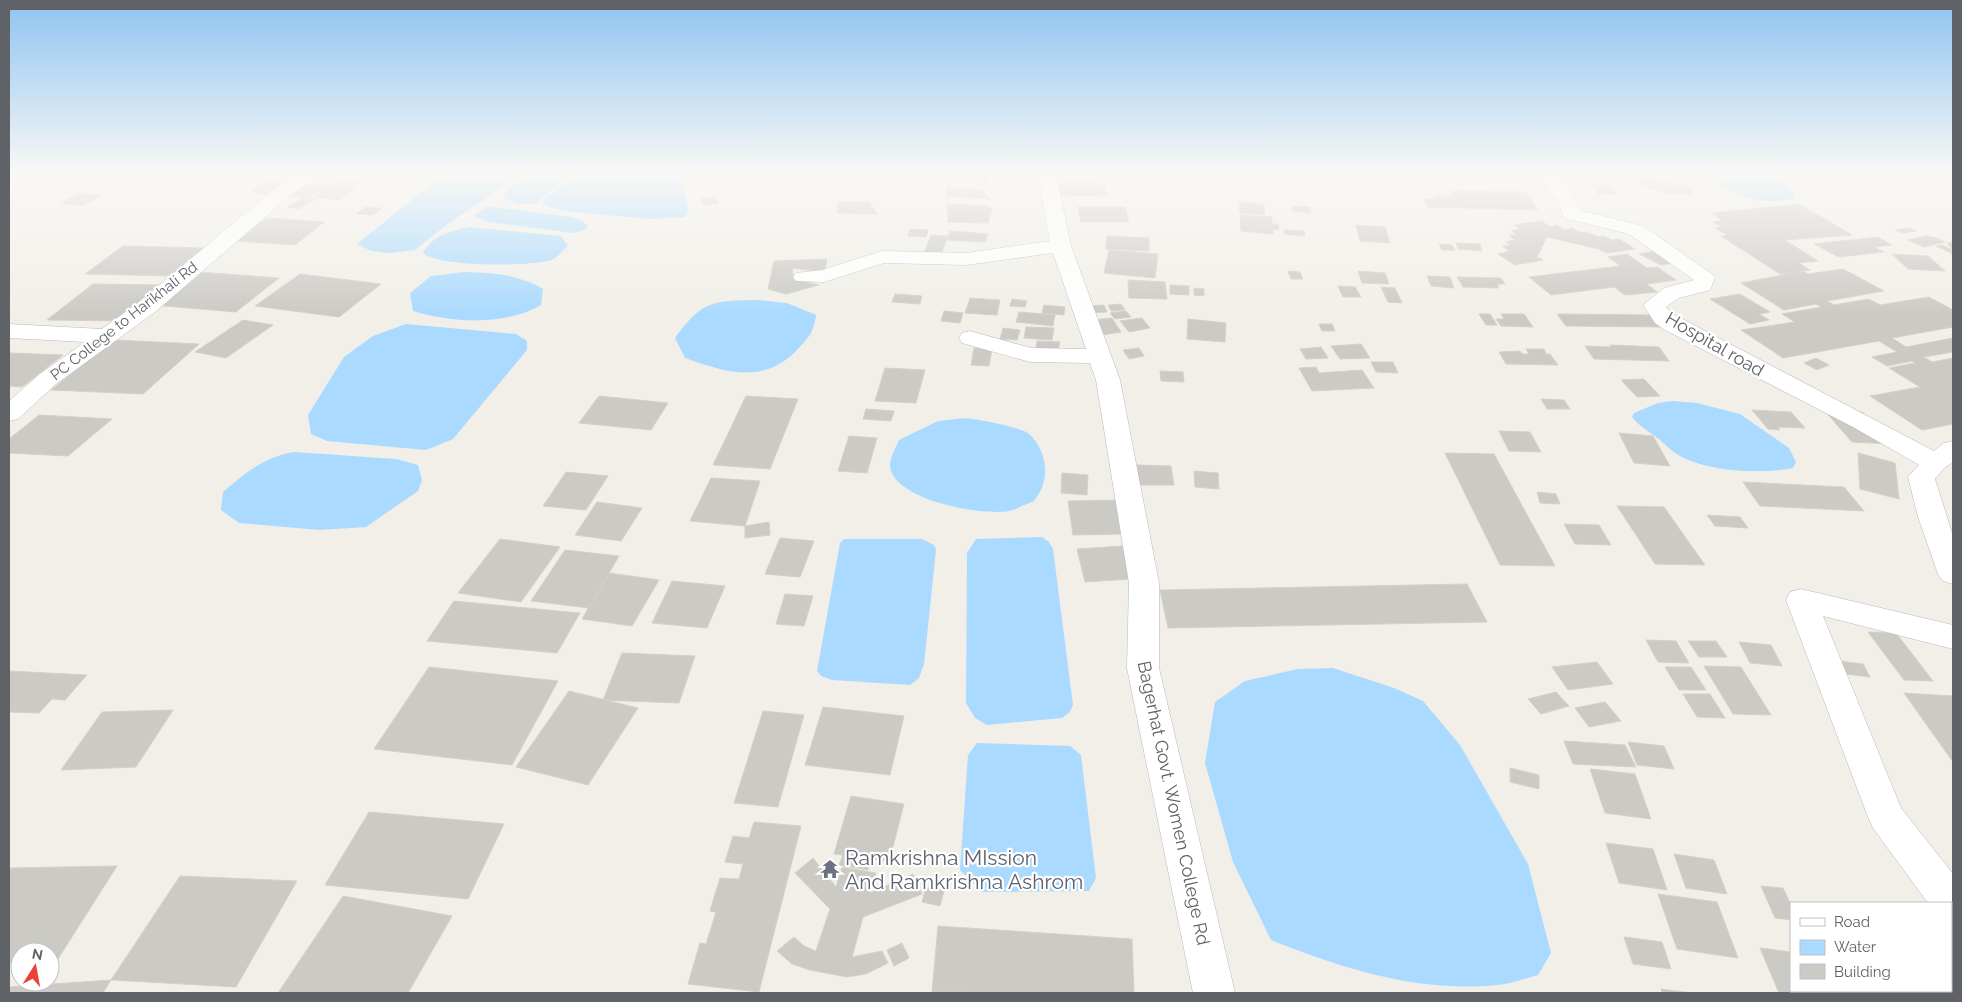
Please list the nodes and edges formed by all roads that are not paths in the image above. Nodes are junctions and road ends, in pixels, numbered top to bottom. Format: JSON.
{"nodes":[{"id":1,"x":248,"y":221,"type":"edge"},
{"id":2,"x":1057,"y":221,"type":"edge"},
{"id":3,"x":1598,"y":221,"type":"edge"},
{"id":4,"x":1062,"y":246,"type":"junction"},
{"id":5,"x":803,"y":277,"type":"dead end"},
{"id":6,"x":9,"y":331,"type":"edge"},
{"id":7,"x":109,"y":336,"type":"junction"},
{"id":8,"x":970,"y":338,"type":"dead end"},
{"id":9,"x":1100,"y":356,"type":"junction"},
{"id":10,"x":9,"y":414,"type":"edge"},
{"id":11,"x":1944,"y":456,"type":"edge"},
{"id":12,"x":1953,"y":574,"type":"edge"},
{"id":13,"x":1953,"y":637,"type":"edge"},
{"id":14,"x":1951,"y":902,"type":"edge"},
{"id":15,"x":1214,"y":993,"type":"edge"}],
"edges":[{"from":1,"to":7,"type":"street","name":"PC College to Harikhali Rd"},
{"from":2,"to":4,"type":"street","name":"Bagerhat Govt. Women College Rd"},
{"from":3,"to":11,"type":"street","name":"Hospital road"},
{"from":4,"to":5,"type":"street"},
{"from":4,"to":9,"type":"street","name":"Bagerhat Govt. Women College Rd"},
{"from":6,"to":7,"type":"street"},
{"from":7,"to":10,"type":"street","name":"PC College to Harikhali Rd"},
{"from":8,"to":9,"type":"street"},
{"from":9,"to":15,"type":"street","name":"Bagerhat Govt. Women College Rd"},
{"from":11,"to":12,"type":"street"},
{"from":13,"to":14,"type":"street"}]}
